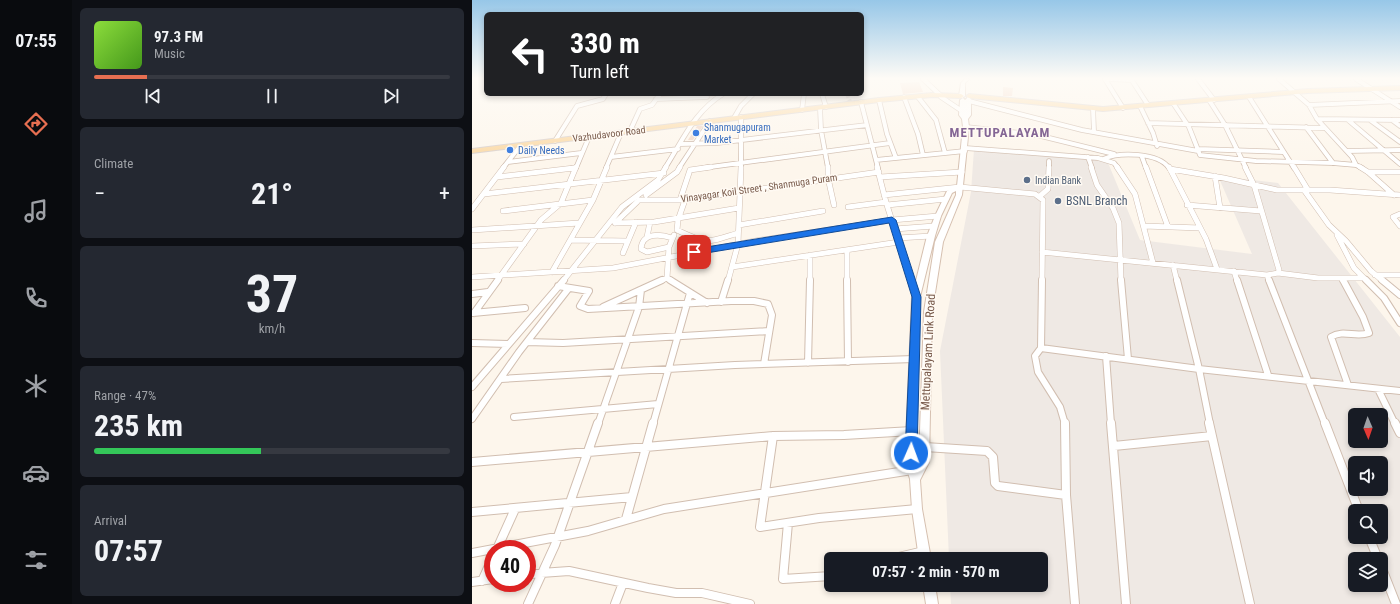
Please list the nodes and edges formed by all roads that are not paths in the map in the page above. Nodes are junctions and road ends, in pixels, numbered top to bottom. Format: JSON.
{"nodes":[{"id":1,"x":576,"y":107,"type":"edge"},
{"id":2,"x":646,"y":107,"type":"edge"},
{"id":3,"x":704,"y":107,"type":"edge"},
{"id":4,"x":740,"y":107,"type":"edge"},
{"id":5,"x":822,"y":107,"type":"edge"},
{"id":6,"x":823,"y":107,"type":"edge"},
{"id":7,"x":862,"y":107,"type":"edge"},
{"id":8,"x":881,"y":107,"type":"edge"},
{"id":9,"x":908,"y":107,"type":"edge"},
{"id":10,"x":926,"y":107,"type":"edge"},
{"id":11,"x":957,"y":107,"type":"edge"},
{"id":12,"x":963,"y":107,"type":"edge"},
{"id":13,"x":967,"y":107,"type":"edge"},
{"id":14,"x":997,"y":107,"type":"edge"},
{"id":15,"x":1083,"y":107,"type":"edge"},
{"id":16,"x":1130,"y":107,"type":"edge"},
{"id":17,"x":1141,"y":107,"type":"edge"},
{"id":18,"x":1176,"y":107,"type":"edge"},
{"id":19,"x":1215,"y":107,"type":"edge"},
{"id":20,"x":1255,"y":107,"type":"edge"},
{"id":21,"x":1310,"y":107,"type":"edge"},
{"id":22,"x":1093,"y":108,"type":"junction"},
{"id":23,"x":1123,"y":108,"type":"joint"},
{"id":24,"x":802,"y":110,"type":"joint"},
{"id":25,"x":962,"y":111,"type":"junction"},
{"id":26,"x":738,"y":117,"type":"junction"},
{"id":27,"x":965,"y":119,"type":"junction"},
{"id":28,"x":1317,"y":119,"type":"junction"},
{"id":29,"x":1348,"y":120,"type":"junction"},
{"id":30,"x":1370,"y":120,"type":"junction"},
{"id":31,"x":1392,"y":120,"type":"junction"},
{"id":32,"x":1400,"y":120,"type":"edge"},
{"id":33,"x":710,"y":121,"type":"junction"},
{"id":34,"x":694,"y":122,"type":"junction"},
{"id":35,"x":1148,"y":123,"type":"junction"},
{"id":36,"x":1187,"y":124,"type":"junction"},
{"id":37,"x":867,"y":125,"type":"junction"},
{"id":38,"x":1225,"y":125,"type":"junction"},
{"id":39,"x":1400,"y":126,"type":"edge"},
{"id":40,"x":1268,"y":127,"type":"junction"},
{"id":41,"x":1306,"y":127,"type":"junction"},
{"id":42,"x":966,"y":128,"type":"junction"},
{"id":43,"x":1324,"y":128,"type":"junction"},
{"id":44,"x":821,"y":130,"type":"junction"},
{"id":45,"x":630,"y":131,"type":"junction"},
{"id":46,"x":1094,"y":132,"type":"junction"},
{"id":47,"x":620,"y":133,"type":"junction"},
{"id":48,"x":589,"y":137,"type":"junction"},
{"id":49,"x":555,"y":140,"type":"junction"},
{"id":50,"x":742,"y":140,"type":"junction"},
{"id":51,"x":1400,"y":142,"type":"edge"},
{"id":52,"x":890,"y":143,"type":"junction"},
{"id":53,"x":521,"y":145,"type":"junction"},
{"id":54,"x":696,"y":145,"type":"junction"},
{"id":55,"x":679,"y":146,"type":"junction"},
{"id":56,"x":873,"y":146,"type":"junction"},
{"id":57,"x":1157,"y":146,"type":"junction"},
{"id":58,"x":965,"y":149,"type":"junction"},
{"id":59,"x":1198,"y":150,"type":"junction"},
{"id":60,"x":1383,"y":150,"type":"junction"},
{"id":61,"x":1400,"y":150,"type":"edge"},
{"id":62,"x":472,"y":151,"type":"edge"},
{"id":63,"x":825,"y":151,"type":"junction"},
{"id":64,"x":1238,"y":151,"type":"junction"},
{"id":65,"x":1346,"y":151,"type":"junction"},
{"id":66,"x":1283,"y":152,"type":"junction"},
{"id":67,"x":581,"y":153,"type":"junction"},
{"id":68,"x":945,"y":153,"type":"junction"},
{"id":69,"x":1114,"y":154,"type":"junction"},
{"id":70,"x":923,"y":155,"type":"junction"},
{"id":71,"x":611,"y":157,"type":"junction"},
{"id":72,"x":1088,"y":157,"type":"junction"},
{"id":73,"x":1142,"y":157,"type":"junction"},
{"id":74,"x":896,"y":158,"type":"junction"},
{"id":75,"x":1103,"y":159,"type":"junction"},
{"id":76,"x":876,"y":160,"type":"junction"},
{"id":77,"x":1243,"y":160,"type":"junction"},
{"id":78,"x":1049,"y":161,"type":"dead end"},
{"id":79,"x":508,"y":162,"type":"junction"},
{"id":80,"x":1289,"y":162,"type":"junction"},
{"id":81,"x":742,"y":163,"type":"junction"},
{"id":82,"x":1333,"y":163,"type":"junction"},
{"id":83,"x":1400,"y":164,"type":"edge"},
{"id":84,"x":1356,"y":165,"type":"junction"},
{"id":85,"x":574,"y":168,"type":"junction"},
{"id":86,"x":1170,"y":169,"type":"junction"},
{"id":87,"x":962,"y":172,"type":"junction"},
{"id":88,"x":1368,"y":172,"type":"junction"},
{"id":89,"x":1400,"y":172,"type":"edge"},
{"id":90,"x":664,"y":173,"type":"junction"},
{"id":91,"x":880,"y":175,"type":"junction"},
{"id":92,"x":1215,"y":176,"type":"junction"},
{"id":93,"x":497,"y":177,"type":"junction"},
{"id":94,"x":828,"y":178,"type":"junction"},
{"id":95,"x":602,"y":180,"type":"junction"},
{"id":96,"x":568,"y":185,"type":"junction"},
{"id":97,"x":1254,"y":185,"type":"junction"},
{"id":98,"x":960,"y":187,"type":"junction"},
{"id":99,"x":1306,"y":190,"type":"junction"},
{"id":100,"x":741,"y":192,"type":"junction"},
{"id":101,"x":484,"y":194,"type":"junction"},
{"id":102,"x":884,"y":195,"type":"junction"},
{"id":103,"x":1394,"y":195,"type":"junction"},
{"id":104,"x":1400,"y":195,"type":"edge"},
{"id":105,"x":1040,"y":196,"type":"junction"},
{"id":106,"x":946,"y":199,"type":"junction"},
{"id":107,"x":593,"y":200,"type":"junction"},
{"id":108,"x":639,"y":200,"type":"junction"},
{"id":109,"x":683,"y":200,"type":"junction"},
{"id":110,"x":561,"y":203,"type":"junction"},
{"id":111,"x":887,"y":204,"type":"junction"},
{"id":112,"x":834,"y":205,"type":"dead end"},
{"id":113,"x":1187,"y":205,"type":"junction"},
{"id":114,"x":848,"y":207,"type":"dead end"},
{"id":115,"x":739,"y":208,"type":"junction"},
{"id":116,"x":1220,"y":208,"type":"junction"},
{"id":117,"x":472,"y":209,"type":"edge"},
{"id":118,"x":1261,"y":210,"type":"junction"},
{"id":119,"x":503,"y":211,"type":"dead end"},
{"id":120,"x":823,"y":211,"type":"dead end"},
{"id":121,"x":1400,"y":214,"type":"edge"},
{"id":122,"x":938,"y":216,"type":"junction"},
{"id":123,"x":679,"y":218,"type":"junction"},
{"id":124,"x":892,"y":220,"type":"junction"},
{"id":125,"x":636,"y":222,"type":"junction"},
{"id":126,"x":650,"y":222,"type":"junction"},
{"id":127,"x":539,"y":223,"type":"junction"},
{"id":128,"x":579,"y":223,"type":"junction"},
{"id":129,"x":739,"y":225,"type":"junction"},
{"id":130,"x":934,"y":226,"type":"junction"},
{"id":131,"x":1144,"y":226,"type":"junction"},
{"id":132,"x":1400,"y":226,"type":"edge"},
{"id":133,"x":1168,"y":227,"type":"junction"},
{"id":134,"x":1200,"y":228,"type":"junction"},
{"id":135,"x":895,"y":229,"type":"junction"},
{"id":136,"x":472,"y":230,"type":"edge"},
{"id":137,"x":677,"y":230,"type":"junction"},
{"id":138,"x":1334,"y":230,"type":"junction"},
{"id":139,"x":738,"y":233,"type":"junction"},
{"id":140,"x":931,"y":236,"type":"junction"},
{"id":141,"x":647,"y":237,"type":"junction"},
{"id":142,"x":672,"y":238,"type":"junction"},
{"id":143,"x":596,"y":239,"type":"junction"},
{"id":144,"x":571,"y":240,"type":"junction"},
{"id":145,"x":898,"y":240,"type":"junction"},
{"id":146,"x":626,"y":242,"type":"junction"},
{"id":147,"x":524,"y":244,"type":"junction"},
{"id":148,"x":738,"y":244,"type":"junction"},
{"id":149,"x":472,"y":246,"type":"edge"},
{"id":150,"x":669,"y":247,"type":"junction"},
{"id":151,"x":847,"y":250,"type":"junction"},
{"id":152,"x":1042,"y":252,"type":"junction"},
{"id":153,"x":623,"y":253,"type":"dead end"},
{"id":154,"x":810,"y":255,"type":"junction"},
{"id":155,"x":668,"y":257,"type":"junction"},
{"id":156,"x":1120,"y":260,"type":"junction"},
{"id":157,"x":1152,"y":263,"type":"junction"},
{"id":158,"x":1173,"y":265,"type":"junction"},
{"id":159,"x":732,"y":268,"type":"junction"},
{"id":160,"x":1217,"y":269,"type":"junction"},
{"id":161,"x":569,"y":271,"type":"junction"},
{"id":162,"x":1234,"y":271,"type":"junction"},
{"id":163,"x":552,"y":272,"type":"junction"},
{"id":164,"x":1278,"y":273,"type":"junction"},
{"id":165,"x":1267,"y":275,"type":"junction"},
{"id":166,"x":1375,"y":275,"type":"junction"},
{"id":167,"x":1400,"y":276,"type":"edge"},
{"id":168,"x":472,"y":277,"type":"edge"},
{"id":169,"x":500,"y":277,"type":"junction"},
{"id":170,"x":666,"y":278,"type":"junction"},
{"id":171,"x":1364,"y":278,"type":"junction"},
{"id":172,"x":1342,"y":279,"type":"junction"},
{"id":173,"x":558,"y":286,"type":"junction"},
{"id":174,"x":569,"y":288,"type":"junction"},
{"id":175,"x":641,"y":290,"type":"junction"},
{"id":176,"x":488,"y":292,"type":"junction"},
{"id":177,"x":690,"y":292,"type":"junction"},
{"id":178,"x":472,"y":294,"type":"edge"},
{"id":179,"x":1400,"y":295,"type":"edge"},
{"id":180,"x":916,"y":297,"type":"junction"},
{"id":181,"x":721,"y":302,"type":"junction"},
{"id":182,"x":707,"y":303,"type":"junction"},
{"id":183,"x":686,"y":304,"type":"junction"},
{"id":184,"x":640,"y":307,"type":"junction"},
{"id":185,"x":525,"y":308,"type":"dead end"},
{"id":186,"x":599,"y":309,"type":"junction"},
{"id":187,"x":473,"y":313,"type":"edge"},
{"id":188,"x":1400,"y":323,"type":"edge"},
{"id":189,"x":769,"y":331,"type":"junction"},
{"id":190,"x":677,"y":335,"type":"junction"},
{"id":191,"x":629,"y":338,"type":"junction"},
{"id":192,"x":527,"y":342,"type":"junction"},
{"id":193,"x":472,"y":343,"type":"edge"},
{"id":194,"x":508,"y":344,"type":"junction"},
{"id":195,"x":1041,"y":348,"type":"junction"},
{"id":196,"x":1106,"y":356,"type":"junction"},
{"id":197,"x":914,"y":359,"type":"junction"},
{"id":198,"x":1128,"y":359,"type":"junction"},
{"id":199,"x":848,"y":362,"type":"junction"},
{"id":200,"x":808,"y":363,"type":"junction"},
{"id":201,"x":764,"y":364,"type":"junction"},
{"id":202,"x":668,"y":369,"type":"junction"},
{"id":203,"x":1199,"y":369,"type":"junction"},
{"id":204,"x":617,"y":371,"type":"junction"},
{"id":205,"x":1268,"y":375,"type":"junction"},
{"id":206,"x":501,"y":379,"type":"junction"},
{"id":207,"x":475,"y":380,"type":"edge"},
{"id":208,"x":1307,"y":380,"type":"junction"},
{"id":209,"x":1348,"y":386,"type":"junction"},
{"id":210,"x":472,"y":387,"type":"edge"},
{"id":211,"x":1378,"y":389,"type":"junction"},
{"id":212,"x":1400,"y":391,"type":"edge"},
{"id":213,"x":658,"y":404,"type":"junction"},
{"id":214,"x":604,"y":409,"type":"junction"},
{"id":215,"x":514,"y":417,"type":"dead end"},
{"id":216,"x":472,"y":419,"type":"edge"},
{"id":217,"x":912,"y":431,"type":"junction"},
{"id":218,"x":1400,"y":433,"type":"edge"},
{"id":219,"x":773,"y":436,"type":"junction"},
{"id":220,"x":1212,"y":436,"type":"junction"},
{"id":221,"x":1114,"y":446,"type":"junction"},
{"id":222,"x":925,"y":447,"type":"junction"},
{"id":223,"x":645,"y":448,"type":"junction"},
{"id":224,"x":588,"y":452,"type":"junction"},
{"id":225,"x":472,"y":462,"type":"edge"},
{"id":226,"x":914,"y":475,"type":"junction"},
{"id":227,"x":764,"y":494,"type":"junction"},
{"id":228,"x":1066,"y":495,"type":"junction"},
{"id":229,"x":632,"y":497,"type":"junction"},
{"id":230,"x":570,"y":503,"type":"junction"},
{"id":231,"x":1356,"y":504,"type":"edge"},
{"id":232,"x":515,"y":509,"type":"junction"},
{"id":233,"x":917,"y":510,"type":"junction"},
{"id":234,"x":472,"y":512,"type":"edge"},
{"id":235,"x":626,"y":519,"type":"junction"},
{"id":236,"x":788,"y":523,"type":"junction"},
{"id":237,"x":559,"y":535,"type":"junction"},
{"id":238,"x":501,"y":540,"type":"edge"},
{"id":239,"x":535,"y":540,"type":"edge"},
{"id":240,"x":484,"y":551,"type":"edge"},
{"id":241,"x":924,"y":552,"type":"edge"},
{"id":242,"x":472,"y":553,"type":"edge"},
{"id":243,"x":544,"y":572,"type":"junction"},
{"id":244,"x":536,"y":573,"type":"edge"},
{"id":245,"x":824,"y":576,"type":"edge"},
{"id":246,"x":484,"y":577,"type":"edge"},
{"id":247,"x":482,"y":581,"type":"joint"},
{"id":248,"x":472,"y":582,"type":"edge"},
{"id":249,"x":623,"y":583,"type":"junction"},
{"id":250,"x":1388,"y":584,"type":"edge"},
{"id":251,"x":930,"y":592,"type":"edge"},
{"id":252,"x":528,"y":604,"type":"edge"},
{"id":253,"x":615,"y":604,"type":"edge"},
{"id":254,"x":750,"y":604,"type":"edge"},
{"id":255,"x":932,"y":604,"type":"edge"},
{"id":256,"x":1075,"y":604,"type":"edge"},
{"id":257,"x":1126,"y":604,"type":"edge"},
{"id":258,"x":1250,"y":604,"type":"edge"},
{"id":259,"x":1396,"y":604,"type":"edge"}],
"edges":[{"from":1,"to":49,"type":"street"},
{"from":2,"to":45,"type":"street"},
{"from":3,"to":34,"type":"street"},
{"from":4,"to":26,"type":"street"},
{"from":5,"to":24,"type":"main road","name":"Vazhudavoor Road"},
{"from":6,"to":44,"type":"street"},
{"from":7,"to":37,"type":"street"},
{"from":8,"to":52,"type":"street"},
{"from":9,"to":70,"type":"street"},
{"from":10,"to":68,"type":"street"},
{"from":11,"to":25,"type":"street"},
{"from":12,"to":25,"type":"street","name":"Mettupalayam Link Road"},
{"from":13,"to":27,"type":"street"},
{"from":14,"to":46,"type":"street"},
{"from":15,"to":22,"type":"main road","name":"Vazhudavoor Road"},
{"from":16,"to":23,"type":"main road"},
{"from":17,"to":35,"type":"street"},
{"from":18,"to":36,"type":"street"},
{"from":19,"to":38,"type":"street"},
{"from":20,"to":40,"type":"street"},
{"from":21,"to":28,"type":"street"},
{"from":22,"to":23,"type":"main road"},
{"from":22,"to":46,"type":"street"},
{"from":24,"to":26,"type":"main road","name":"Vazhudavoor Road"},
{"from":25,"to":27,"type":"street","name":"Mettupalayam Link Road"},
{"from":26,"to":33,"type":"main road","name":"Vazhudavoor Road"},
{"from":26,"to":50,"type":"street"},
{"from":27,"to":42,"type":"street","name":"Mettupalayam Link Road"},
{"from":28,"to":29,"type":"street"},
{"from":28,"to":43,"type":"street"},
{"from":29,"to":30,"type":"street"},
{"from":29,"to":60,"type":"street"},
{"from":30,"to":31,"type":"street"},
{"from":30,"to":51,"type":"street"},
{"from":31,"to":32,"type":"street"},
{"from":31,"to":39,"type":"street"},
{"from":33,"to":34,"type":"main road","name":"Vazhudavoor Road"},
{"from":33,"to":54,"type":"street"},
{"from":34,"to":45,"type":"main road","name":"Vazhudavoor Road"},
{"from":34,"to":55,"type":"street"},
{"from":35,"to":36,"type":"street"},
{"from":35,"to":57,"type":"street"},
{"from":36,"to":38,"type":"street"},
{"from":36,"to":59,"type":"street"},
{"from":37,"to":44,"type":"street"},
{"from":37,"to":56,"type":"street"},
{"from":38,"to":40,"type":"street"},
{"from":38,"to":64,"type":"street"},
{"from":40,"to":41,"type":"street"},
{"from":40,"to":66,"type":"street"},
{"from":41,"to":43,"type":"street"},
{"from":41,"to":82,"type":"street"},
{"from":42,"to":58,"type":"street","name":"Mettupalayam Link Road"},
{"from":42,"to":69,"type":"street"},
{"from":43,"to":65,"type":"street"},
{"from":44,"to":50,"type":"street"},
{"from":44,"to":63,"type":"street"},
{"from":45,"to":47,"type":"main road","name":"Vazhudavoor Road"},
{"from":46,"to":57,"type":"street"},
{"from":47,"to":48,"type":"main road","name":"Vazhudavoor Road"},
{"from":47,"to":71,"type":"street"},
{"from":48,"to":49,"type":"main road","name":"Vazhudavoor Road"},
{"from":48,"to":67,"type":"street"},
{"from":49,"to":53,"type":"main road","name":"Vazhudavoor Road"},
{"from":50,"to":54,"type":"street"},
{"from":50,"to":81,"type":"street"},
{"from":52,"to":56,"type":"street"},
{"from":52,"to":74,"type":"street"},
{"from":53,"to":62,"type":"main road","name":"Vazhudavoor Road"},
{"from":53,"to":79,"type":"street"},
{"from":54,"to":55,"type":"street"},
{"from":54,"to":108,"type":"street"},
{"from":55,"to":71,"type":"street"},
{"from":55,"to":90,"type":"street"},
{"from":56,"to":63,"type":"street"},
{"from":56,"to":76,"type":"street"},
{"from":57,"to":59,"type":"street"},
{"from":58,"to":68,"type":"street"},
{"from":58,"to":72,"type":"street"},
{"from":58,"to":87,"type":"street","name":"Mettupalayam Link Road"},
{"from":59,"to":64,"type":"street"},
{"from":59,"to":77,"type":"street"},
{"from":60,"to":61,"type":"street"},
{"from":60,"to":65,"type":"street"},
{"from":60,"to":83,"type":"street"},
{"from":63,"to":81,"type":"street"},
{"from":63,"to":94,"type":"street"},
{"from":64,"to":66,"type":"street"},
{"from":64,"to":77,"type":"street"},
{"from":65,"to":84,"type":"street"},
{"from":66,"to":80,"type":"street"},
{"from":67,"to":79,"type":"street"},
{"from":67,"to":85,"type":"street"},
{"from":68,"to":70,"type":"street"},
{"from":69,"to":73,"type":"street"},
{"from":69,"to":75,"type":"street"},
{"from":70,"to":74,"type":"street"},
{"from":71,"to":95,"type":"street"},
{"from":72,"to":75,"type":"street"},
{"from":72,"to":156,"type":"street"},
{"from":73,"to":86,"type":"street"},
{"from":73,"to":133,"type":"street"},
{"from":74,"to":76,"type":"street"},
{"from":75,"to":131,"type":"street"},
{"from":76,"to":91,"type":"street"},
{"from":77,"to":80,"type":"street"},
{"from":77,"to":97,"type":"street"},
{"from":78,"to":105,"type":"street"},
{"from":79,"to":93,"type":"street"},
{"from":80,"to":82,"type":"street"},
{"from":80,"to":99,"type":"street"},
{"from":81,"to":100,"type":"street"},
{"from":81,"to":109,"type":"street"},
{"from":82,"to":84,"type":"street"},
{"from":84,"to":88,"type":"street"},
{"from":85,"to":93,"type":"street"},
{"from":85,"to":96,"type":"street"},
{"from":86,"to":92,"type":"street"},
{"from":86,"to":113,"type":"street"},
{"from":87,"to":91,"type":"street","name":"Vinayagar Koil Street , Shanmuga Puram"},
{"from":87,"to":98,"type":"street","name":"Mettupalayam Link Road"},
{"from":88,"to":89,"type":"street"},
{"from":88,"to":103,"type":"street"},
{"from":90,"to":95,"type":"street"},
{"from":90,"to":143,"type":"street"},
{"from":91,"to":94,"type":"street","name":"Vinayagar Koil Street , Shanmuga Puram"},
{"from":91,"to":102,"type":"street"},
{"from":92,"to":97,"type":"street"},
{"from":92,"to":116,"type":"street"},
{"from":93,"to":101,"type":"street"},
{"from":94,"to":100,"type":"street","name":"Vinayagar Koil Street , Shanmuga Puram"},
{"from":94,"to":112,"type":"street"},
{"from":95,"to":96,"type":"street"},
{"from":95,"to":107,"type":"street"},
{"from":96,"to":101,"type":"street"},
{"from":96,"to":110,"type":"street"},
{"from":97,"to":99,"type":"street"},
{"from":97,"to":118,"type":"street"},
{"from":98,"to":102,"type":"street"},
{"from":98,"to":105,"type":"street"},
{"from":98,"to":106,"type":"street"},
{"from":98,"to":222,"type":"street","name":"Mettupalayam Link Road"},
{"from":99,"to":103,"type":"street"},
{"from":99,"to":138,"type":"street"},
{"from":100,"to":109,"type":"street","name":"Vinayagar Koil Street , Shanmuga Puram"},
{"from":100,"to":115,"type":"street"},
{"from":101,"to":117,"type":"street"},
{"from":102,"to":111,"type":"street"},
{"from":103,"to":104,"type":"street"},
{"from":105,"to":152,"type":"street"},
{"from":106,"to":111,"type":"street"},
{"from":106,"to":122,"type":"street"},
{"from":107,"to":110,"type":"street"},
{"from":107,"to":128,"type":"street"},
{"from":108,"to":109,"type":"street","name":"Vinayagar Koil Street , Shanmuga Puram"},
{"from":108,"to":125,"type":"street"},
{"from":109,"to":123,"type":"street"},
{"from":110,"to":119,"type":"street"},
{"from":110,"to":127,"type":"street"},
{"from":111,"to":114,"type":"street"},
{"from":111,"to":124,"type":"street"},
{"from":113,"to":116,"type":"street"},
{"from":113,"to":134,"type":"street"},
{"from":115,"to":123,"type":"street"},
{"from":115,"to":129,"type":"street"},
{"from":116,"to":118,"type":"street"},
{"from":118,"to":164,"type":"street"},
{"from":120,"to":129,"type":"street"},
{"from":121,"to":132,"type":"street"},
{"from":122,"to":124,"type":"street"},
{"from":122,"to":130,"type":"street"},
{"from":123,"to":126,"type":"street"},
{"from":123,"to":137,"type":"street"},
{"from":124,"to":135,"type":"street"},
{"from":124,"to":148,"type":"street"},
{"from":125,"to":126,"type":"street"},
{"from":125,"to":146,"type":"street"},
{"from":126,"to":141,"type":"street"},
{"from":127,"to":128,"type":"street"},
{"from":127,"to":136,"type":"street"},
{"from":127,"to":147,"type":"street"},
{"from":128,"to":144,"type":"street"},
{"from":129,"to":139,"type":"street"},
{"from":130,"to":135,"type":"street"},
{"from":130,"to":140,"type":"street"},
{"from":131,"to":133,"type":"street"},
{"from":131,"to":157,"type":"street"},
{"from":133,"to":134,"type":"street"},
{"from":134,"to":160,"type":"street"},
{"from":135,"to":145,"type":"street"},
{"from":137,"to":139,"type":"street"},
{"from":137,"to":142,"type":"street"},
{"from":138,"to":166,"type":"street"},
{"from":138,"to":171,"type":"street"},
{"from":139,"to":148,"type":"street"},
{"from":140,"to":145,"type":"street"},
{"from":140,"to":180,"type":"street"},
{"from":141,"to":142,"type":"street"},
{"from":141,"to":150,"type":"street"},
{"from":142,"to":150,"type":"street"},
{"from":143,"to":144,"type":"street"},
{"from":143,"to":146,"type":"street"},
{"from":143,"to":161,"type":"street"},
{"from":144,"to":163,"type":"street"},
{"from":145,"to":151,"type":"street"},
{"from":145,"to":180,"type":"street"},
{"from":146,"to":153,"type":"street"},
{"from":147,"to":149,"type":"street"},
{"from":147,"to":169,"type":"street"},
{"from":148,"to":155,"type":"street"},
{"from":148,"to":159,"type":"street"},
{"from":150,"to":155,"type":"street"},
{"from":151,"to":154,"type":"street"},
{"from":151,"to":199,"type":"street"},
{"from":152,"to":156,"type":"street"},
{"from":152,"to":195,"type":"street"},
{"from":154,"to":159,"type":"street"},
{"from":154,"to":200,"type":"street"},
{"from":155,"to":161,"type":"street"},
{"from":155,"to":170,"type":"street"},
{"from":156,"to":157,"type":"street"},
{"from":156,"to":198,"type":"street"},
{"from":157,"to":158,"type":"street"},
{"from":158,"to":160,"type":"street"},
{"from":158,"to":203,"type":"street"},
{"from":159,"to":181,"type":"street"},
{"from":160,"to":162,"type":"street"},
{"from":161,"to":163,"type":"street"},
{"from":161,"to":173,"type":"street"},
{"from":162,"to":165,"type":"street"},
{"from":162,"to":205,"type":"street"},
{"from":163,"to":169,"type":"street"},
{"from":164,"to":165,"type":"street"},
{"from":164,"to":172,"type":"street"},
{"from":165,"to":208,"type":"street"},
{"from":166,"to":167,"type":"street"},
{"from":166,"to":179,"type":"street"},
{"from":168,"to":169,"type":"street"},
{"from":169,"to":176,"type":"street"},
{"from":170,"to":175,"type":"street"},
{"from":170,"to":177,"type":"street"},
{"from":171,"to":172,"type":"street"},
{"from":171,"to":188,"type":"street"},
{"from":172,"to":209,"type":"street"},
{"from":173,"to":174,"type":"street"},
{"from":173,"to":194,"type":"street"},
{"from":174,"to":186,"type":"street"},
{"from":174,"to":192,"type":"street"},
{"from":175,"to":184,"type":"street"},
{"from":175,"to":186,"type":"street"},
{"from":176,"to":178,"type":"street"},
{"from":176,"to":187,"type":"street"},
{"from":177,"to":182,"type":"street"},
{"from":177,"to":183,"type":"street"},
{"from":180,"to":197,"type":"street"},
{"from":181,"to":182,"type":"street"},
{"from":181,"to":189,"type":"street"},
{"from":182,"to":183,"type":"street"},
{"from":183,"to":184,"type":"street"},
{"from":183,"to":190,"type":"street"},
{"from":184,"to":186,"type":"street"},
{"from":184,"to":191,"type":"street"},
{"from":185,"to":187,"type":"street"},
{"from":189,"to":190,"type":"street"},
{"from":189,"to":201,"type":"street"},
{"from":190,"to":191,"type":"street"},
{"from":190,"to":202,"type":"street"},
{"from":191,"to":192,"type":"street"},
{"from":191,"to":204,"type":"street"},
{"from":192,"to":206,"type":"street"},
{"from":193,"to":194,"type":"street"},
{"from":194,"to":207,"type":"street"},
{"from":195,"to":196,"type":"street"},
{"from":195,"to":228,"type":"street"},
{"from":196,"to":198,"type":"street"},
{"from":196,"to":221,"type":"street"},
{"from":197,"to":199,"type":"street"},
{"from":197,"to":217,"type":"street"},
{"from":198,"to":203,"type":"street"},
{"from":199,"to":200,"type":"street"},
{"from":200,"to":201,"type":"street"},
{"from":201,"to":202,"type":"street"},
{"from":202,"to":204,"type":"street"},
{"from":202,"to":213,"type":"street"},
{"from":203,"to":205,"type":"street"},
{"from":203,"to":220,"type":"street"},
{"from":204,"to":206,"type":"street"},
{"from":204,"to":214,"type":"street"},
{"from":205,"to":208,"type":"street"},
{"from":206,"to":216,"type":"street"},
{"from":207,"to":210,"type":"street"},
{"from":208,"to":209,"type":"street"},
{"from":208,"to":231,"type":"street"},
{"from":209,"to":211,"type":"street"},
{"from":211,"to":212,"type":"street"},
{"from":211,"to":218,"type":"street"},
{"from":213,"to":214,"type":"street"},
{"from":213,"to":223,"type":"street"},
{"from":214,"to":215,"type":"street"},
{"from":214,"to":224,"type":"street"},
{"from":217,"to":219,"type":"street"},
{"from":217,"to":226,"type":"street"},
{"from":219,"to":223,"type":"street"},
{"from":219,"to":227,"type":"street"},
{"from":220,"to":221,"type":"street"},
{"from":220,"to":258,"type":"street"},
{"from":221,"to":257,"type":"street"},
{"from":222,"to":226,"type":"street","name":"Mettupalayam Link Road"},
{"from":222,"to":228,"type":"street"},
{"from":223,"to":224,"type":"street"},
{"from":223,"to":229,"type":"street"},
{"from":224,"to":225,"type":"street"},
{"from":224,"to":230,"type":"street"},
{"from":226,"to":227,"type":"street"},
{"from":226,"to":233,"type":"street"},
{"from":227,"to":235,"type":"street"},
{"from":227,"to":236,"type":"street"},
{"from":228,"to":256,"type":"street"},
{"from":229,"to":230,"type":"street"},
{"from":229,"to":235,"type":"street"},
{"from":230,"to":232,"type":"street"},
{"from":230,"to":237,"type":"street"},
{"from":232,"to":234,"type":"street"},
{"from":232,"to":238,"type":"street"},
{"from":233,"to":236,"type":"street"},
{"from":233,"to":241,"type":"street"},
{"from":235,"to":237,"type":"street"},
{"from":236,"to":245,"type":"street"},
{"from":237,"to":239,"type":"street"},
{"from":237,"to":243,"type":"street"},
{"from":240,"to":242,"type":"street"},
{"from":243,"to":244,"type":"street"},
{"from":243,"to":249,"type":"street"},
{"from":243,"to":252,"type":"street"},
{"from":246,"to":247,"type":"street"},
{"from":247,"to":248,"type":"street"},
{"from":249,"to":253,"type":"street"},
{"from":249,"to":254,"type":"street"},
{"from":250,"to":259,"type":"street"},
{"from":251,"to":255,"type":"street"}]}
